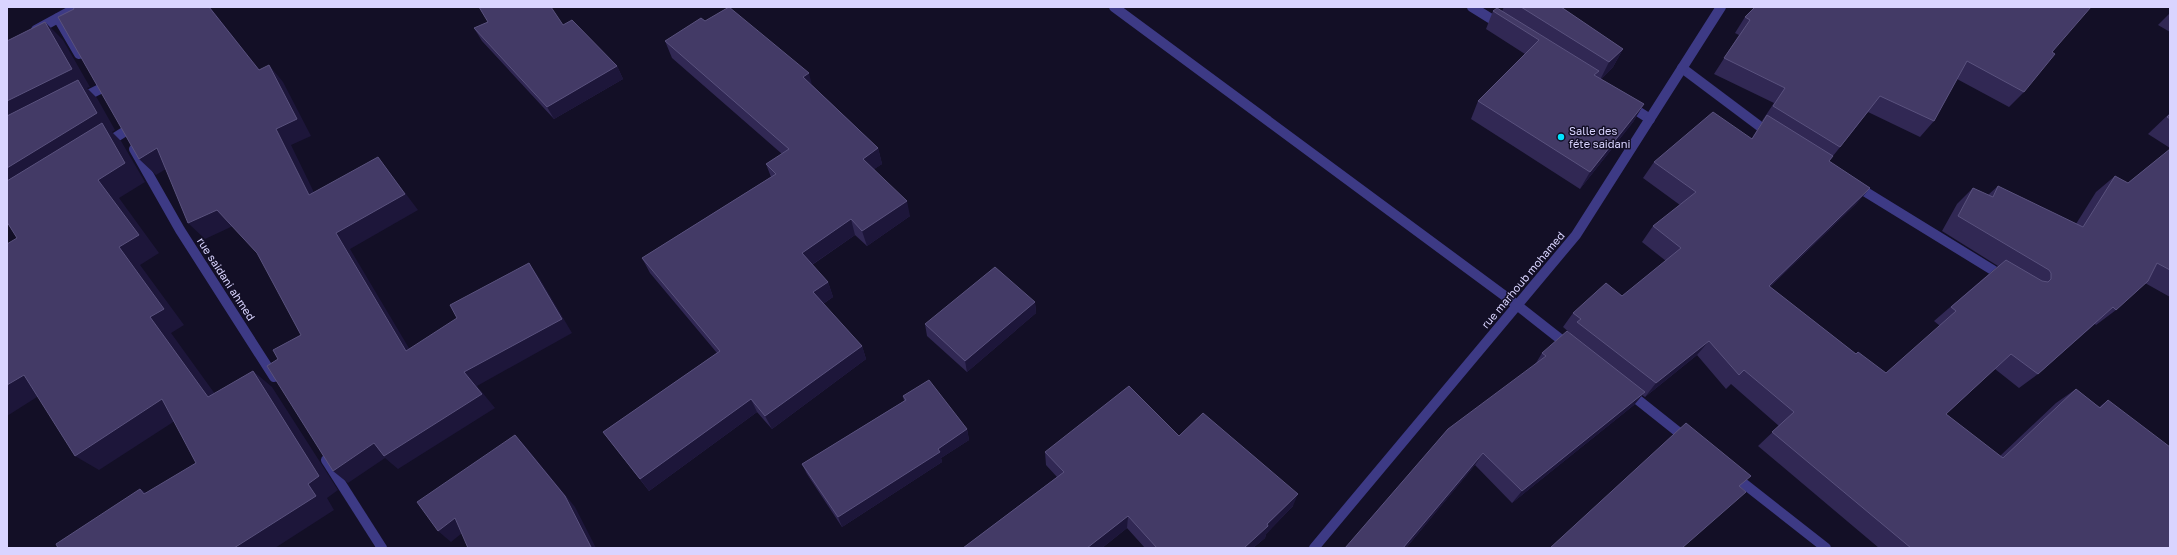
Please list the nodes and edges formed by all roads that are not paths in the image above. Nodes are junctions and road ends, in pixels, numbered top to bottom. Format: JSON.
{"nodes":[{"id":1,"x":78,"y":7,"type":"edge"},
{"id":2,"x":1114,"y":7,"type":"edge"},
{"id":3,"x":1472,"y":7,"type":"edge"},
{"id":4,"x":1721,"y":7,"type":"edge"},
{"id":5,"x":58,"y":18,"type":"junction"},
{"id":6,"x":1512,"y":32,"type":"edge"},
{"id":7,"x":26,"y":36,"type":"edge"},
{"id":8,"x":85,"y":63,"type":"edge"},
{"id":9,"x":1682,"y":68,"type":"junction"},
{"id":10,"x":1617,"y":98,"type":"edge"},
{"id":11,"x":107,"y":101,"type":"edge"},
{"id":12,"x":73,"y":102,"type":"edge"},
{"id":13,"x":1650,"y":119,"type":"junction"},
{"id":14,"x":1776,"y":137,"type":"edge"},
{"id":15,"x":98,"y":148,"type":"edge"},
{"id":16,"x":1850,"y":183,"type":"edge"},
{"id":17,"x":2014,"y":283,"type":"edge"},
{"id":18,"x":1517,"y":305,"type":"junction"},
{"id":19,"x":1579,"y":354,"type":"edge"},
{"id":20,"x":1616,"y":383,"type":"edge"},
{"id":21,"x":282,"y":389,"type":"edge"},
{"id":22,"x":1696,"y":446,"type":"edge"},
{"id":23,"x":319,"y":449,"type":"edge"},
{"id":24,"x":1727,"y":470,"type":"edge"},
{"id":25,"x":382,"y":548,"type":"edge"},
{"id":26,"x":1314,"y":548,"type":"edge"},
{"id":27,"x":1826,"y":548,"type":"edge"}],
"edges":[{"from":1,"to":5,"type":"street"},
{"from":2,"to":18,"type":"street"},
{"from":3,"to":6,"type":"street"},
{"from":4,"to":9,"type":"street","name":"rue marhoub mohamed"},
{"from":5,"to":7,"type":"street"},
{"from":5,"to":8,"type":"street"},
{"from":9,"to":13,"type":"street","name":"rue marhoub mohamed"},
{"from":9,"to":14,"type":"street"},
{"from":10,"to":13,"type":"street"},
{"from":11,"to":12,"type":"street"},
{"from":13,"to":18,"type":"street","name":"rue marhoub mohamed"},
{"from":15,"to":21,"type":"street","name":"rue saidani ahmed"},
{"from":16,"to":17,"type":"street"},
{"from":18,"to":19,"type":"street"},
{"from":18,"to":26,"type":"street","name":"rue marhoub mohamed"},
{"from":20,"to":22,"type":"street"},
{"from":23,"to":25,"type":"street"},
{"from":24,"to":27,"type":"street"}]}
